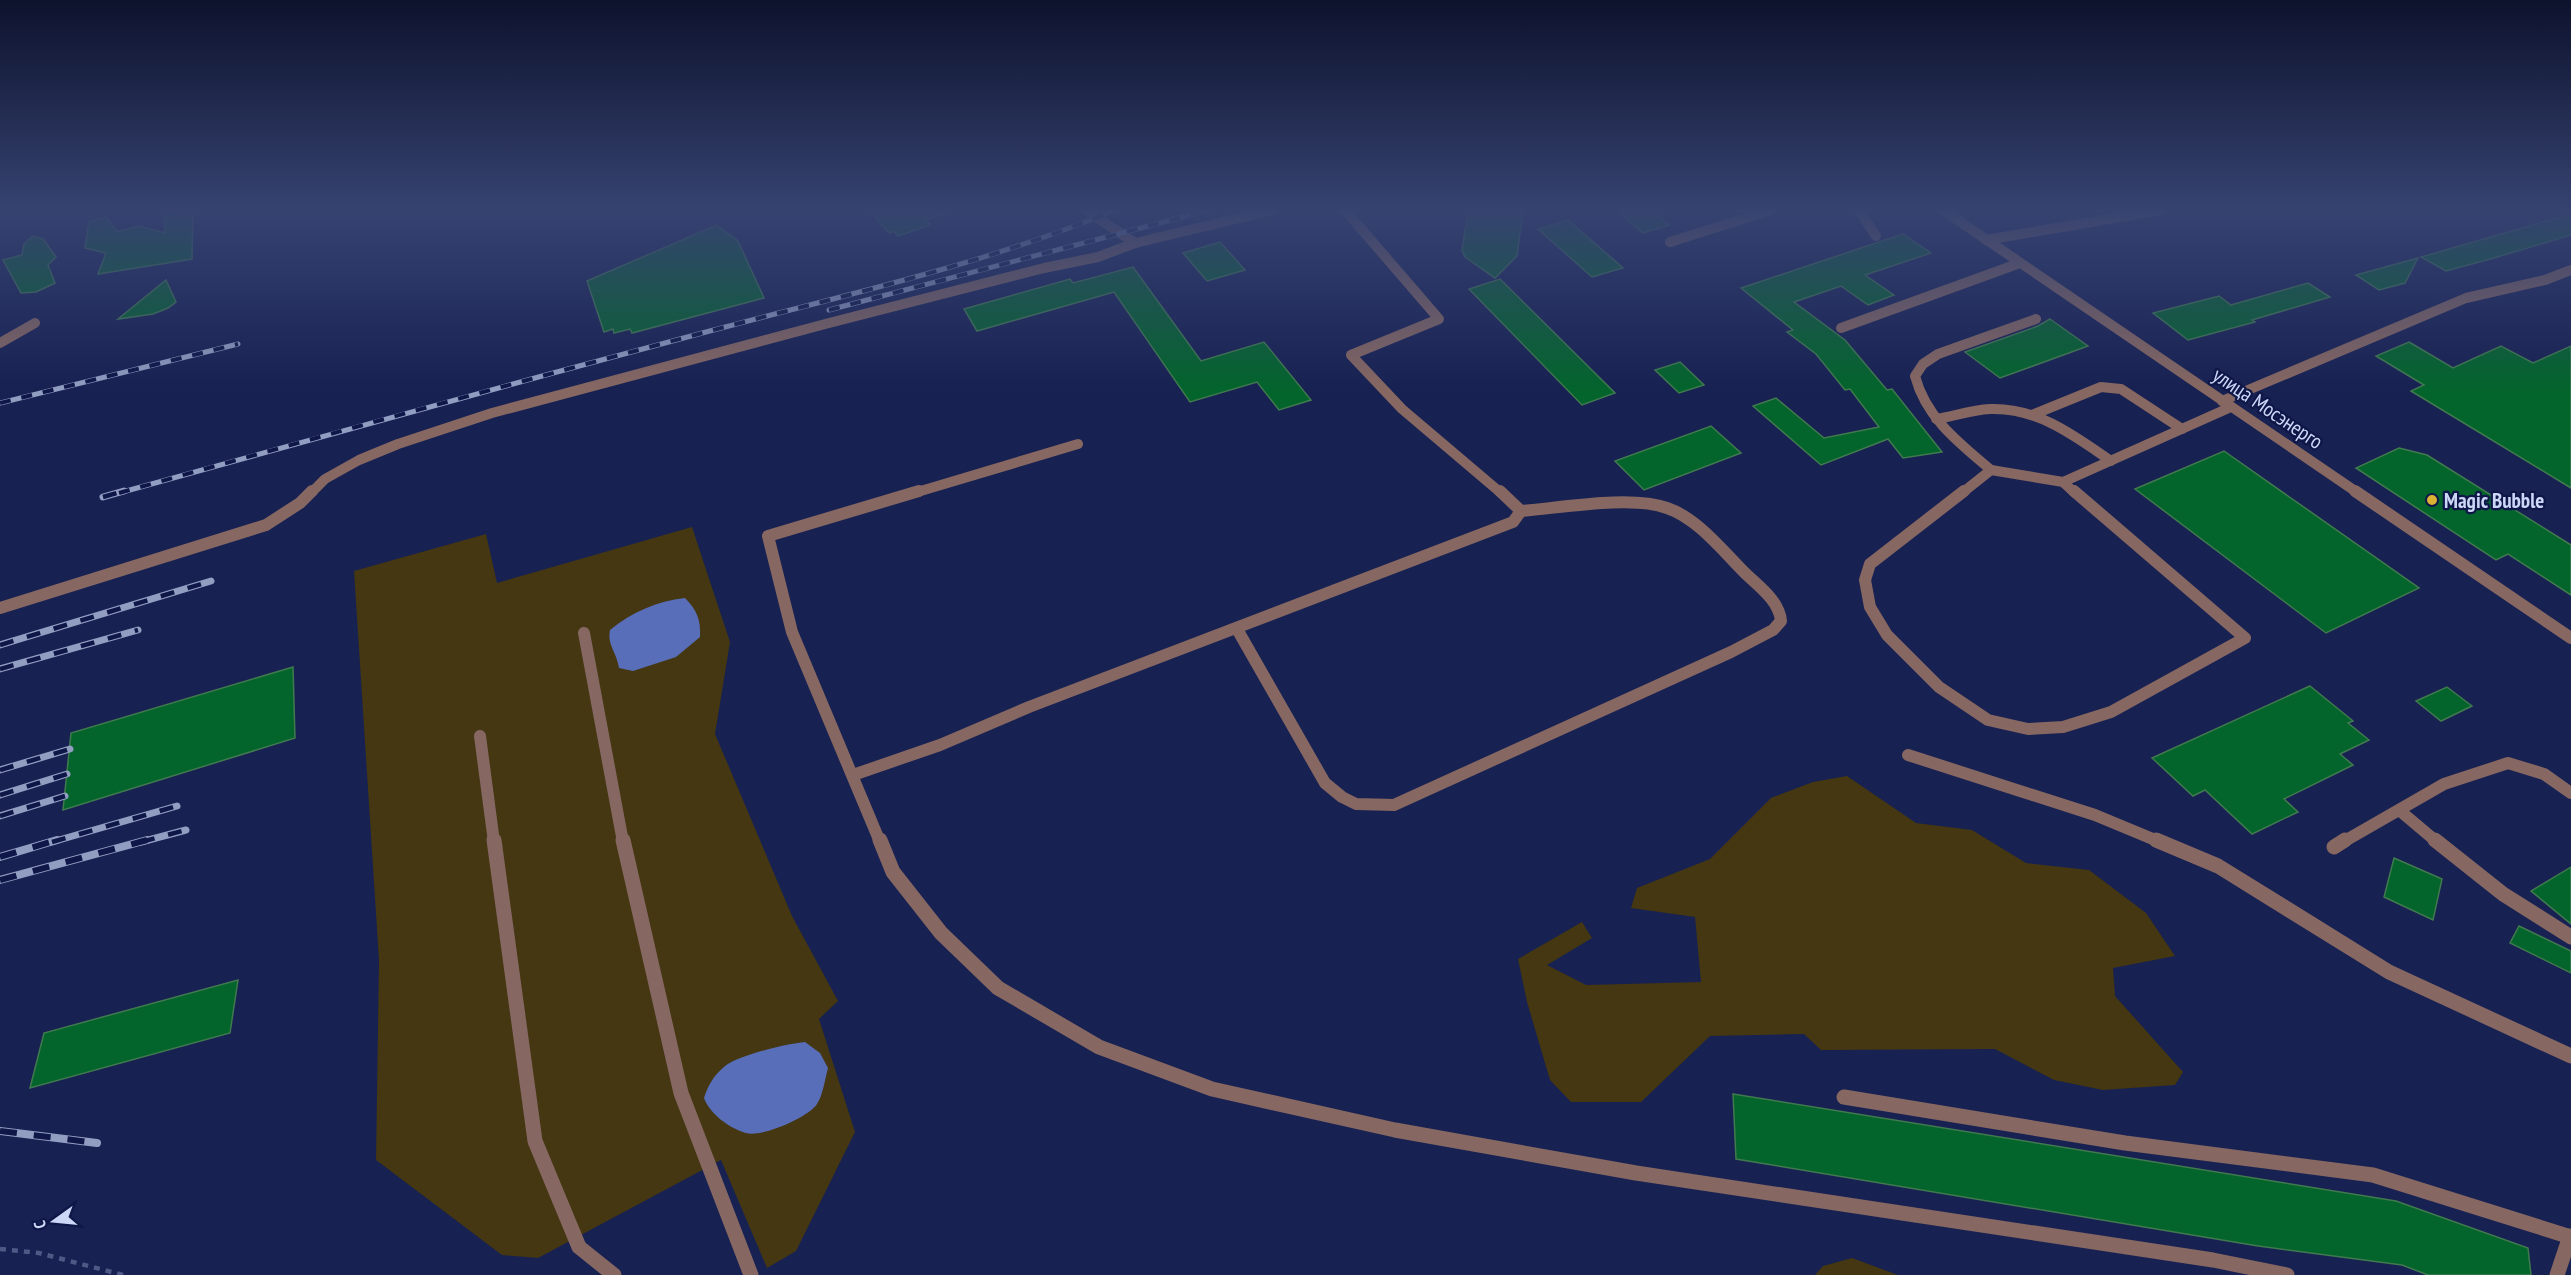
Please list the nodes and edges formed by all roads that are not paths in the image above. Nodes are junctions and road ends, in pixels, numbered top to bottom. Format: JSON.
{"nodes":[{"id":1,"x":1038,"y":270,"type":"edge"},
{"id":2,"x":1396,"y":270,"type":"edge"},
{"id":3,"x":2002,"y":270,"type":"edge"},
{"id":4,"x":2029,"y":270,"type":"edge"},
{"id":5,"x":2571,"y":270,"type":"edge"},
{"id":6,"x":2036,"y":319,"type":"dead end"},
{"id":7,"x":35,"y":323,"type":"dead end"},
{"id":8,"x":1841,"y":328,"type":"dead end"},
{"id":9,"x":0,"y":343,"type":"edge"},
{"id":10,"x":2226,"y":404,"type":"junction"},
{"id":11,"x":2032,"y":414,"type":"junction"},
{"id":12,"x":1936,"y":419,"type":"junction"},
{"id":13,"x":2182,"y":429,"type":"junction"},
{"id":14,"x":1078,"y":444,"type":"dead end"},
{"id":15,"x":2111,"y":461,"type":"junction"},
{"id":16,"x":1991,"y":470,"type":"junction"},
{"id":17,"x":2063,"y":482,"type":"junction"},
{"id":18,"x":1521,"y":511,"type":"junction"},
{"id":19,"x":0,"y":608,"type":"edge"},
{"id":20,"x":1237,"y":629,"type":"junction"},
{"id":21,"x":584,"y":633,"type":"dead end"},
{"id":22,"x":2571,"y":638,"type":"edge"},
{"id":23,"x":480,"y":736,"type":"dead end"},
{"id":24,"x":1908,"y":755,"type":"dead end"},
{"id":25,"x":853,"y":775,"type":"junction"},
{"id":26,"x":2571,"y":793,"type":"edge"},
{"id":27,"x":2399,"y":810,"type":"junction"},
{"id":28,"x":2334,"y":847,"type":"dead end"},
{"id":29,"x":2571,"y":937,"type":"edge"},
{"id":30,"x":2571,"y":1056,"type":"edge"},
{"id":31,"x":1844,"y":1097,"type":"dead end"},
{"id":32,"x":2570,"y":1236,"type":"edge"},
{"id":33,"x":614,"y":1275,"type":"edge"},
{"id":34,"x":751,"y":1275,"type":"edge"},
{"id":35,"x":2287,"y":1275,"type":"edge"},
{"id":36,"x":2557,"y":1275,"type":"edge"}],
"edges":[{"from":1,"to":19,"type":"street"},
{"from":2,"to":18,"type":"street"},
{"from":3,"to":8,"type":"street"},
{"from":4,"to":10,"type":"street","name":"улица Мосэнерго"},
{"from":5,"to":10,"type":"street"},
{"from":6,"to":12,"type":"street"},
{"from":7,"to":9,"type":"street"},
{"from":10,"to":13,"type":"street"},
{"from":10,"to":22,"type":"street","name":"улица Мосэнерго"},
{"from":11,"to":12,"type":"street"},
{"from":11,"to":13,"type":"street"},
{"from":11,"to":15,"type":"street"},
{"from":12,"to":16,"type":"street"},
{"from":13,"to":15,"type":"street"},
{"from":14,"to":25,"type":"street"},
{"from":15,"to":17,"type":"street"},
{"from":16,"to":17,"type":"street"},
{"from":16,"to":17,"type":"street"},
{"from":18,"to":20,"type":"street"},
{"from":18,"to":20,"type":"street"},
{"from":20,"to":25,"type":"street"},
{"from":21,"to":34,"type":"street"},
{"from":23,"to":33,"type":"street"},
{"from":24,"to":30,"type":"street"},
{"from":25,"to":35,"type":"street"},
{"from":26,"to":27,"type":"street"},
{"from":27,"to":28,"type":"street"},
{"from":27,"to":29,"type":"street"},
{"from":31,"to":32,"type":"street"},
{"from":32,"to":36,"type":"street"}]}
